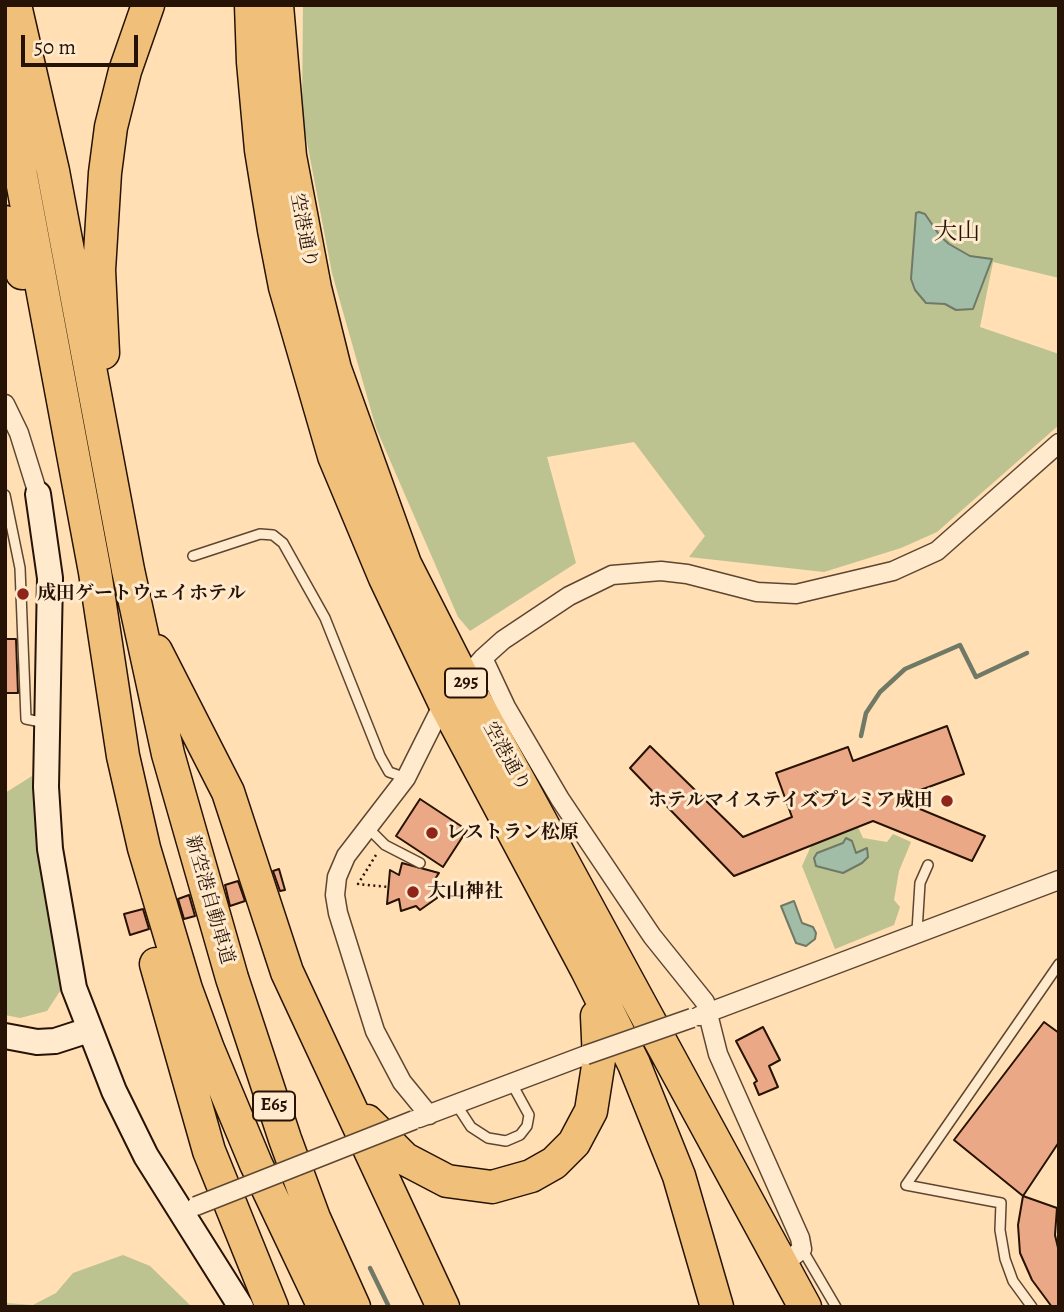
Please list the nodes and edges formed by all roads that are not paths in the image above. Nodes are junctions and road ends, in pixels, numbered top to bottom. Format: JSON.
{"nodes":[{"id":1,"x":13,"y":5,"type":"edge"},
{"id":2,"x":148,"y":5,"type":"edge"},
{"id":3,"x":251,"y":5,"type":"edge"},
{"id":4,"x":277,"y":5,"type":"edge"},
{"id":5,"x":5,"y":222,"type":"edge"},
{"id":6,"x":5,"y":404,"type":"edge"},
{"id":7,"x":1059,"y":443,"type":"edge"},
{"id":8,"x":113,"y":480,"type":"junction"},
{"id":9,"x":37,"y":494,"type":"joint"},
{"id":10,"x":5,"y":495,"type":"edge"},
{"id":11,"x":84,"y":516,"type":"junction"},
{"id":12,"x":193,"y":556,"type":"dead end"},
{"id":13,"x":128,"y":570,"type":"junction"},
{"id":14,"x":102,"y":623,"type":"junction"},
{"id":15,"x":464,"y":680,"type":"junction"},
{"id":16,"x":48,"y":723,"type":"junction"},
{"id":17,"x":466,"y":741,"type":"junction"},
{"id":18,"x":414,"y":761,"type":"junction"},
{"id":19,"x":406,"y":778,"type":"junction"},
{"id":20,"x":368,"y":828,"type":"junction"},
{"id":21,"x":420,"y":863,"type":"dead end"},
{"id":22,"x":928,"y":865,"type":"dead end"},
{"id":23,"x":1059,"y":880,"type":"edge"},
{"id":24,"x":917,"y":931,"type":"junction"},
{"id":25,"x":1059,"y":964,"type":"edge"},
{"id":26,"x":587,"y":970,"type":"junction"},
{"id":27,"x":700,"y":1016,"type":"junction"},
{"id":28,"x":89,"y":1030,"type":"junction"},
{"id":29,"x":5,"y":1036,"type":"edge"},
{"id":30,"x":338,"y":1079,"type":"junction"},
{"id":31,"x":512,"y":1084,"type":"junction"},
{"id":32,"x":457,"y":1104,"type":"junction"},
{"id":33,"x":422,"y":1117,"type":"junction"},
{"id":34,"x":189,"y":1210,"type":"junction"},
{"id":35,"x":793,"y":1256,"type":"junction"},
{"id":36,"x":241,"y":1307,"type":"edge"},
{"id":37,"x":272,"y":1307,"type":"edge"},
{"id":38,"x":324,"y":1307,"type":"edge"},
{"id":39,"x":354,"y":1307,"type":"edge"},
{"id":40,"x":443,"y":1307,"type":"edge"},
{"id":41,"x":717,"y":1307,"type":"edge"},
{"id":42,"x":805,"y":1307,"type":"edge"},
{"id":43,"x":836,"y":1307,"type":"edge"},
{"id":44,"x":1032,"y":1307,"type":"edge"}],
"edges":[{"from":1,"to":8,"type":"highway"},
{"from":1,"to":11,"type":"highway"},
{"from":2,"to":8,"type":"highway"},
{"from":3,"to":15,"type":"highway","name":"空港通り","number":"295"},
{"from":4,"to":15,"type":"highway","name":"空港通り","number":"295"},
{"from":5,"to":11,"type":"highway"},
{"from":6,"to":9,"type":"street"},
{"from":7,"to":15,"type":"street"},
{"from":8,"to":13,"type":"highway","name":"新空港自動車道","number":"E65"},
{"from":9,"to":16,"type":"street"},
{"from":10,"to":16,"type":"lane"},
{"from":11,"to":14,"type":"highway","number":"E65"},
{"from":12,"to":19,"type":"lane"},
{"from":13,"to":30,"type":"highway"},
{"from":13,"to":39,"type":"highway","name":"新空港自動車道","number":"E65"},
{"from":14,"to":37,"type":"highway"},
{"from":14,"to":38,"type":"highway","number":"E65"},
{"from":15,"to":17,"type":"highway","name":"空港通り","number":"295"},
{"from":15,"to":18,"type":"street"},
{"from":15,"to":27,"type":"street"},
{"from":15,"to":35,"type":"highway","name":"空港通り","number":"295"},
{"from":16,"to":28,"type":"street"},
{"from":17,"to":18,"type":"street"},
{"from":17,"to":26,"type":"highway","name":"空港通り","number":"295"},
{"from":18,"to":19,"type":"street"},
{"from":19,"to":20,"type":"street"},
{"from":20,"to":21,"type":"lane"},
{"from":20,"to":33,"type":"street"},
{"from":22,"to":24,"type":"lane"},
{"from":23,"to":24,"type":"street"},
{"from":24,"to":27,"type":"street"},
{"from":25,"to":44,"type":"lane"},
{"from":26,"to":30,"type":"highway"},
{"from":26,"to":41,"type":"highway","name":"空港通り","number":"295"},
{"from":27,"to":31,"type":"street","bridge":true},
{"from":27,"to":35,"type":"street"},
{"from":28,"to":29,"type":"street"},
{"from":28,"to":34,"type":"street"},
{"from":30,"to":40,"type":"highway"},
{"from":31,"to":32,"type":"street"},
{"from":31,"to":32,"type":"lane"},
{"from":32,"to":33,"type":"street"},
{"from":33,"to":34,"type":"street","bridge":true},
{"from":34,"to":36,"type":"street"},
{"from":35,"to":42,"type":"highway","name":"空港通り","number":"295"},
{"from":35,"to":43,"type":"lane"}]}
